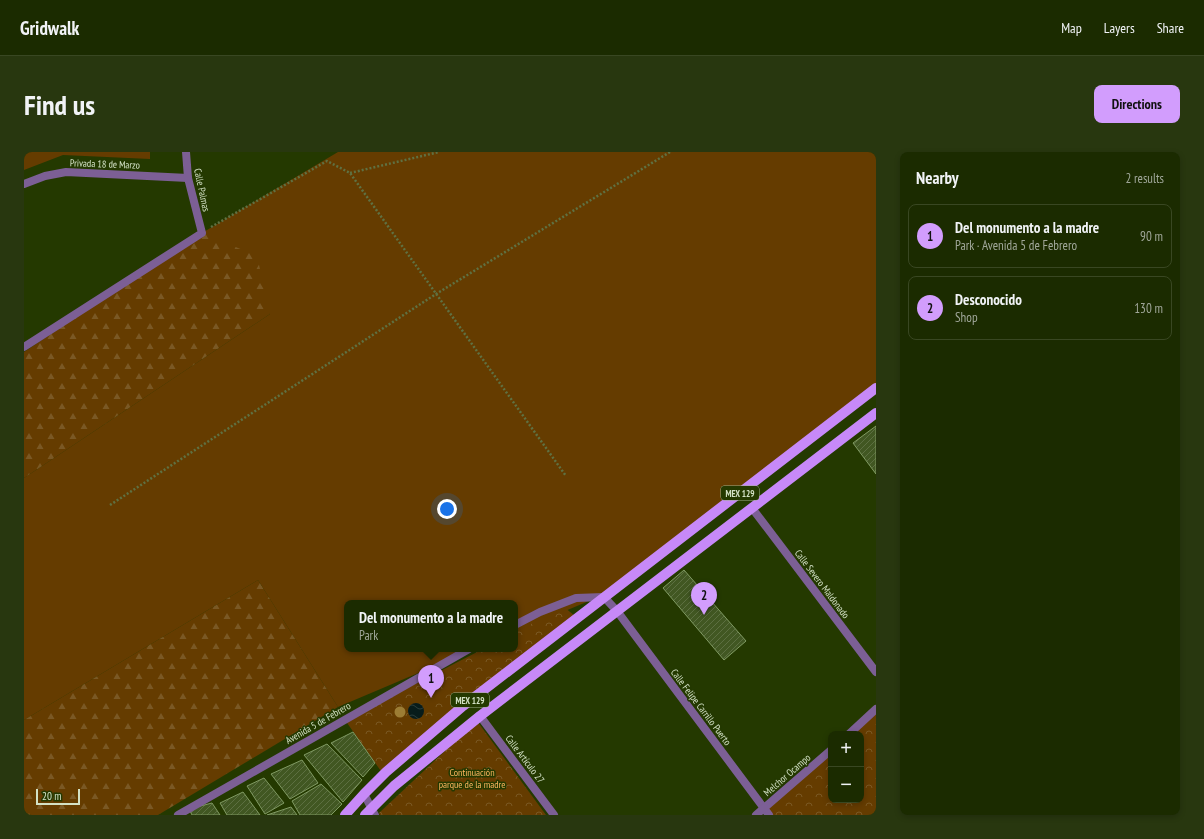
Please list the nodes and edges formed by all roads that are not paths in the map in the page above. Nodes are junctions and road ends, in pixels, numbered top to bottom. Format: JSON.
{"nodes":[{"id":1,"x":186,"y":152,"type":"edge"},
{"id":2,"x":188,"y":178,"type":"junction"},
{"id":3,"x":24,"y":184,"type":"edge"},
{"id":4,"x":24,"y":347,"type":"edge"},
{"id":5,"x":876,"y":388,"type":"edge"},
{"id":6,"x":876,"y":413,"type":"edge"},
{"id":7,"x":752,"y":508,"type":"junction"},
{"id":8,"x":604,"y":597,"type":"junction"},
{"id":9,"x":617,"y":611,"type":"junction"},
{"id":10,"x":518,"y":623,"type":"edge"},
{"id":11,"x":464,"y":652,"type":"edge"},
{"id":12,"x":876,"y":672,"type":"edge"},
{"id":13,"x":876,"y":708,"type":"edge"},
{"id":14,"x":480,"y":716,"type":"junction"},
{"id":15,"x":852,"y":731,"type":"edge"},
{"id":16,"x":828,"y":753,"type":"edge"},
{"id":17,"x":364,"y":794,"type":"junction"},
{"id":18,"x":767,"y":812,"type":"edge"},
{"id":19,"x":370,"y":813,"type":"edge"},
{"id":20,"x":178,"y":815,"type":"edge"},
{"id":21,"x":345,"y":815,"type":"edge"},
{"id":22,"x":554,"y":815,"type":"edge"},
{"id":23,"x":756,"y":815,"type":"edge"}],
"edges":[{"from":1,"to":2,"type":"street","name":"Calle Palmas"},
{"from":2,"to":3,"type":"street","name":"Privada 18 de Marzo"},
{"from":2,"to":4,"type":"street","name":"Calle Palmas"},
{"from":5,"to":8,"type":"main road","number":"MEX 129"},
{"from":6,"to":7,"type":"main road","number":"MEX 129"},
{"from":7,"to":9,"type":"main road","number":"MEX 129"},
{"from":7,"to":12,"type":"street","name":"Calle Severo Maldonado"},
{"from":8,"to":9,"type":"street"},
{"from":8,"to":10,"type":"street"},
{"from":8,"to":17,"type":"main road","number":"MEX 129"},
{"from":9,"to":14,"type":"main road","number":"MEX 129"},
{"from":9,"to":18,"type":"street","name":"Calle Felipe Carrillo Puerto"},
{"from":11,"to":20,"type":"street","name":"Avenida 5 de Febrero"},
{"from":13,"to":15,"type":"street"},
{"from":14,"to":19,"type":"main road","number":"MEX 129"},
{"from":14,"to":22,"type":"street","name":"Calle Artículo 27"},
{"from":16,"to":18,"type":"street","name":"Melchor Ocampo"},
{"from":17,"to":19,"type":"street"},
{"from":17,"to":21,"type":"main road","number":"MEX 129"},
{"from":18,"to":23,"type":"street","name":"Melchor Ocampo"}]}
